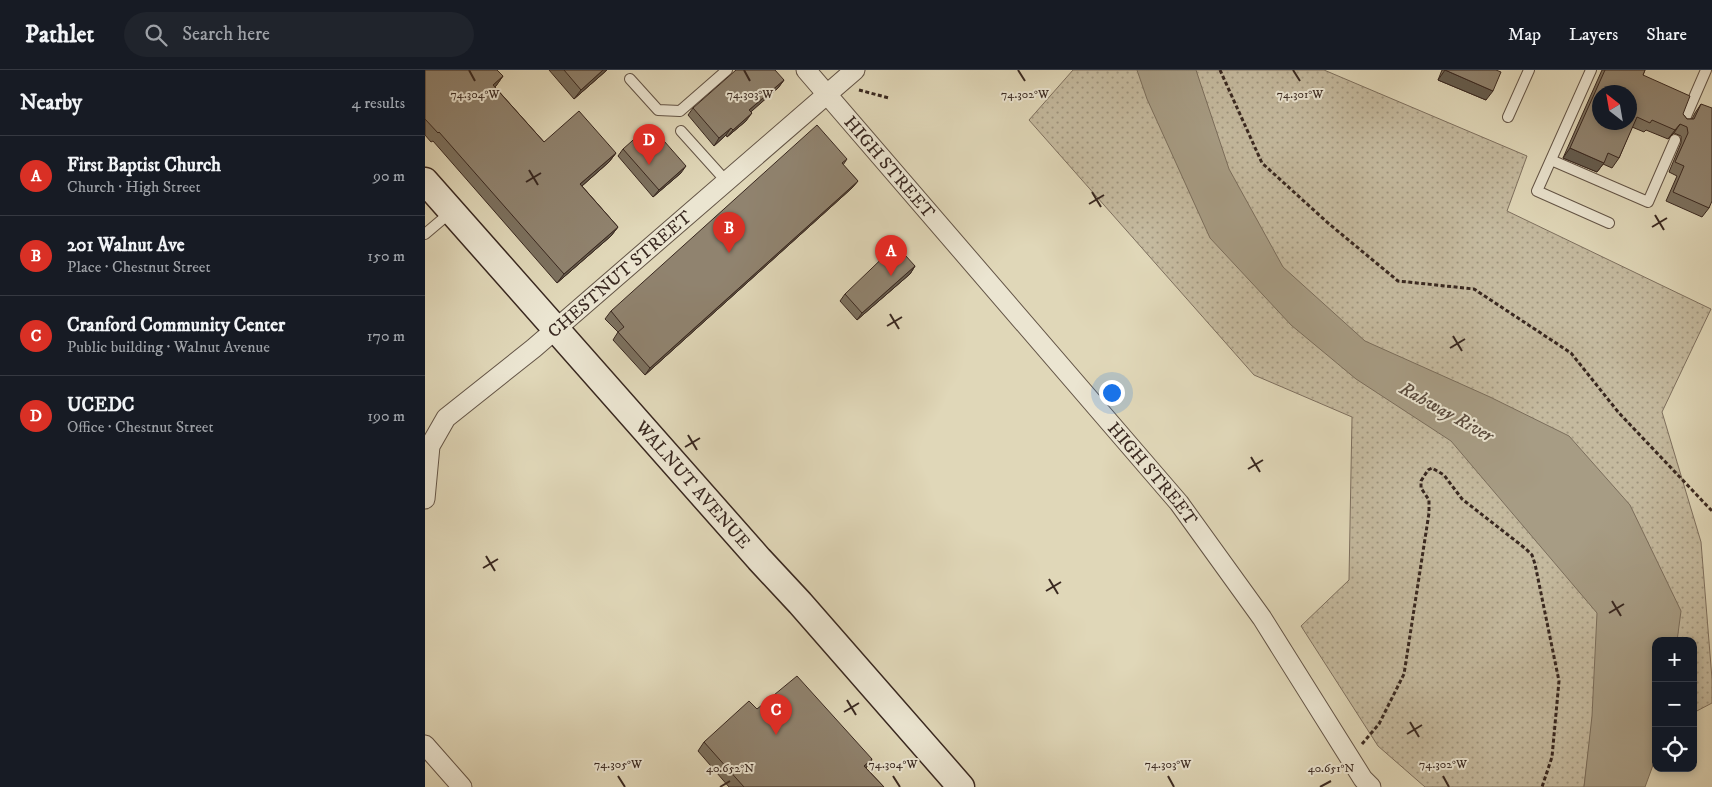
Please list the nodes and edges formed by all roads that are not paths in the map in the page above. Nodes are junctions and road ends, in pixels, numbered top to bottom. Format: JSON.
{"nodes":[{"id":1,"x":727,"y":70,"type":"edge"},
{"id":2,"x":806,"y":70,"type":"edge"},
{"id":3,"x":855,"y":70,"type":"edge"},
{"id":4,"x":1529,"y":70,"type":"edge"},
{"id":5,"x":1591,"y":70,"type":"edge"},
{"id":6,"x":1706,"y":70,"type":"edge"},
{"id":7,"x":630,"y":80,"type":"dead end"},
{"id":8,"x":827,"y":94,"type":"junction"},
{"id":9,"x":1509,"y":117,"type":"dead end"},
{"id":10,"x":1683,"y":123,"type":"edge"},
{"id":11,"x":681,"y":131,"type":"dead end"},
{"id":12,"x":1675,"y":140,"type":"edge"},
{"id":13,"x":1551,"y":160,"type":"junction"},
{"id":14,"x":425,"y":181,"type":"edge"},
{"id":15,"x":726,"y":181,"type":"junction"},
{"id":16,"x":452,"y":211,"type":"junction"},
{"id":17,"x":1609,"y":223,"type":"dead end"},
{"id":18,"x":425,"y":234,"type":"edge"},
{"id":19,"x":556,"y":328,"type":"junction"},
{"id":20,"x":425,"y":499,"type":"edge"},
{"id":21,"x":425,"y":745,"type":"edge"},
{"id":22,"x":462,"y":787,"type":"edge"},
{"id":23,"x":961,"y":787,"type":"edge"},
{"id":24,"x":1371,"y":787,"type":"edge"}],
"edges":[{"from":1,"to":7,"type":"lane"},
{"from":2,"to":8,"type":"street","name":"HIGH STREET"},
{"from":3,"to":8,"type":"street","name":"CHESTNUT STREET"},
{"from":4,"to":9,"type":"lane"},
{"from":5,"to":13,"type":"lane"},
{"from":6,"to":10,"type":"lane"},
{"from":8,"to":15,"type":"street","name":"CHESTNUT STREET"},
{"from":8,"to":24,"type":"street","name":"HIGH STREET"},
{"from":11,"to":15,"type":"lane"},
{"from":12,"to":13,"type":"lane"},
{"from":13,"to":17,"type":"lane"},
{"from":14,"to":16,"type":"street","name":"WALNUT AVENUE"},
{"from":15,"to":19,"type":"street","name":"CHESTNUT STREET"},
{"from":16,"to":18,"type":"lane"},
{"from":16,"to":19,"type":"street","name":"WALNUT AVENUE"},
{"from":19,"to":20,"type":"street","name":"CHESTNUT STREET"},
{"from":19,"to":23,"type":"street","name":"WALNUT AVENUE"},
{"from":21,"to":22,"type":"street"}]}
